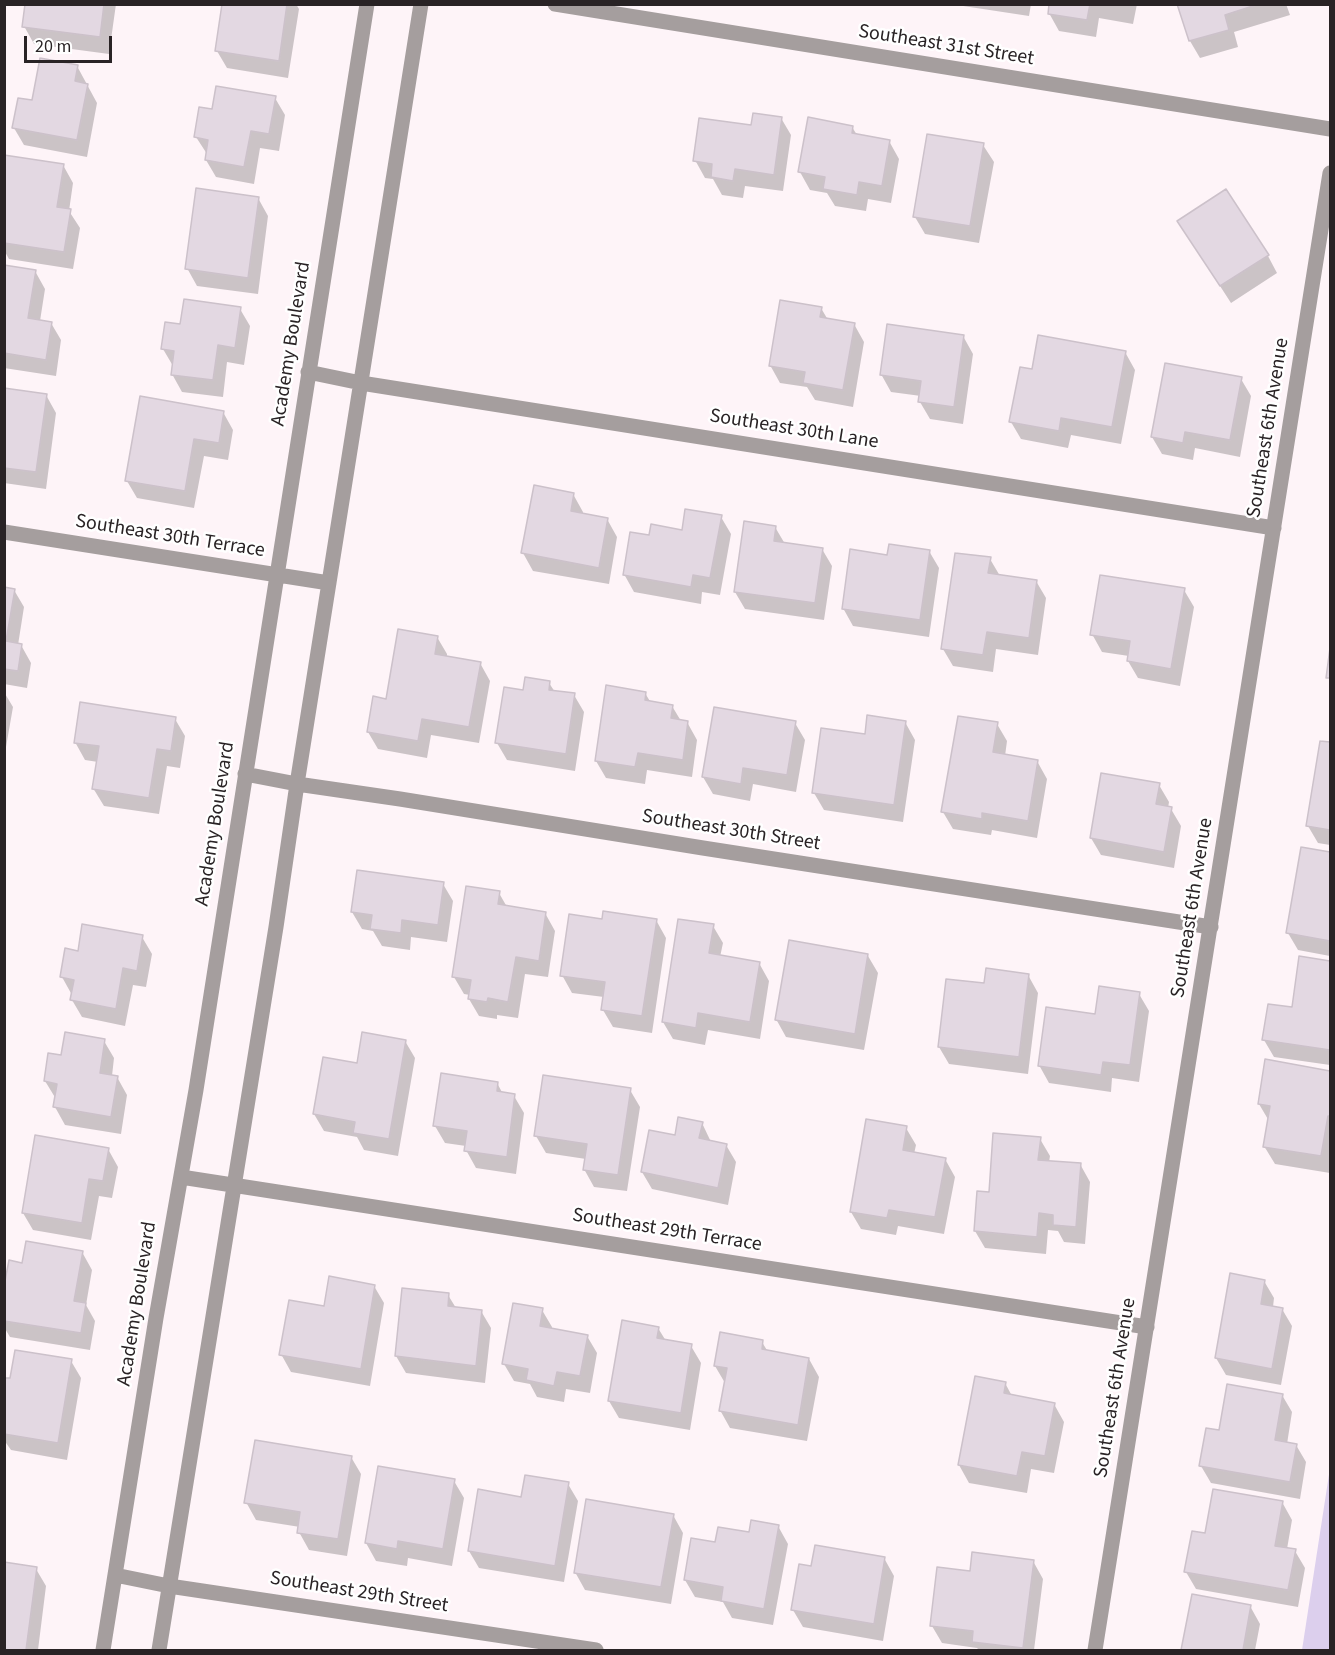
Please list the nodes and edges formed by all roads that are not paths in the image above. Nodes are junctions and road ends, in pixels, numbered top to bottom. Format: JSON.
{"nodes":[{"id":1,"x":367,"y":4,"type":"edge"},
{"id":2,"x":421,"y":4,"type":"edge"},
{"id":3,"x":555,"y":4,"type":"edge"},
{"id":4,"x":1330,"y":129,"type":"edge"},
{"id":5,"x":1330,"y":173,"type":"edge"},
{"id":6,"x":308,"y":372,"type":"junction"},
{"id":7,"x":361,"y":383,"type":"junction"},
{"id":8,"x":1274,"y":528,"type":"junction"},
{"id":9,"x":4,"y":532,"type":"edge"},
{"id":10,"x":276,"y":575,"type":"junction"},
{"id":11,"x":329,"y":583,"type":"junction"},
{"id":12,"x":245,"y":774,"type":"junction"},
{"id":13,"x":297,"y":784,"type":"junction"},
{"id":14,"x":1211,"y":927,"type":"junction"},
{"id":15,"x":181,"y":1177,"type":"junction"},
{"id":16,"x":233,"y":1184,"type":"junction"},
{"id":17,"x":1147,"y":1328,"type":"junction"},
{"id":18,"x":115,"y":1575,"type":"junction"},
{"id":19,"x":169,"y":1586,"type":"junction"},
{"id":20,"x":103,"y":1650,"type":"edge"},
{"id":21,"x":159,"y":1650,"type":"edge"},
{"id":22,"x":596,"y":1650,"type":"edge"},
{"id":23,"x":1095,"y":1650,"type":"edge"}],
"edges":[{"from":1,"to":6,"type":"street","name":"Academy Boulevard"},
{"from":2,"to":7,"type":"street"},
{"from":3,"to":4,"type":"street","name":"Southeast 31st Street"},
{"from":5,"to":8,"type":"street","name":"Southeast 6th Avenue"},
{"from":6,"to":7,"type":"street","name":"Southeast 30th Lane"},
{"from":6,"to":10,"type":"street","name":"Academy Boulevard"},
{"from":7,"to":8,"type":"street","name":"Southeast 30th Lane"},
{"from":7,"to":11,"type":"street"},
{"from":8,"to":14,"type":"street","name":"Southeast 6th Avenue"},
{"from":9,"to":10,"type":"street","name":"Southeast 30th Terrace"},
{"from":10,"to":11,"type":"street","name":"Southeast 30th Terrace"},
{"from":10,"to":12,"type":"street","name":"Academy Boulevard"},
{"from":11,"to":13,"type":"street"},
{"from":12,"to":13,"type":"street","name":"Southeast 30th Street"},
{"from":12,"to":15,"type":"street","name":"Academy Boulevard"},
{"from":13,"to":14,"type":"street","name":"Southeast 30th Street"},
{"from":13,"to":16,"type":"street"},
{"from":14,"to":17,"type":"street","name":"Southeast 6th Avenue"},
{"from":15,"to":16,"type":"street","name":"Southeast 29th Terrace"},
{"from":15,"to":18,"type":"street","name":"Academy Boulevard"},
{"from":16,"to":17,"type":"street","name":"Southeast 29th Terrace"},
{"from":16,"to":19,"type":"street"},
{"from":17,"to":23,"type":"street","name":"Southeast 6th Avenue"},
{"from":18,"to":19,"type":"street","name":"Southeast 29th Street"},
{"from":18,"to":20,"type":"street","name":"Academy Boulevard"},
{"from":19,"to":21,"type":"street"},
{"from":19,"to":22,"type":"street","name":"Southeast 29th Street"}]}
